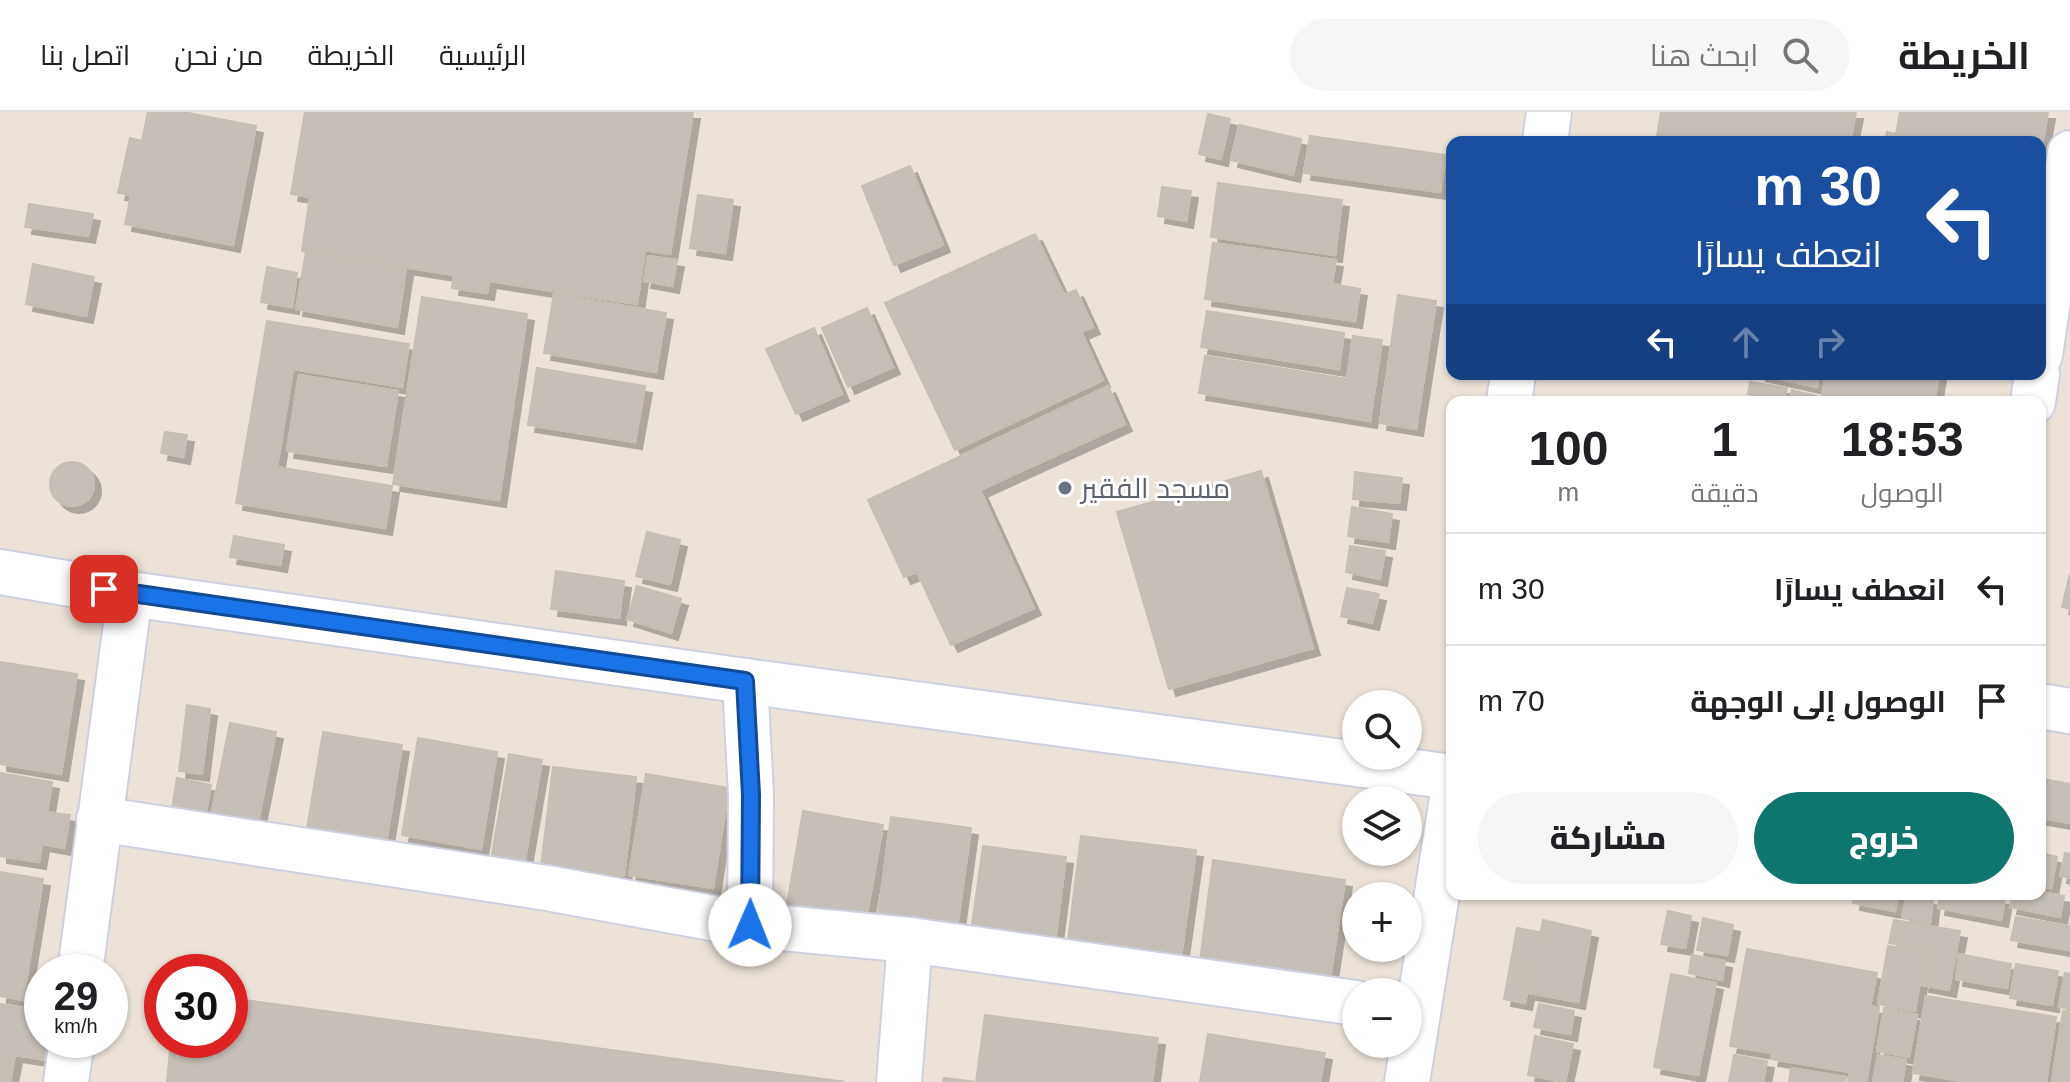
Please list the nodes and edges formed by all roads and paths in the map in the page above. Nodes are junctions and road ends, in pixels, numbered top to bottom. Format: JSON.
{"nodes":[{"id":1,"x":2070,"y":153,"type":"edge"},
{"id":2,"x":2063,"y":257,"type":"edge"},
{"id":3,"x":2046,"y":329,"type":"edge"},
{"id":4,"x":0,"y":572,"type":"edge"},
{"id":5,"x":130,"y":594,"type":"junction"},
{"id":6,"x":745,"y":681,"type":"junction"},
{"id":7,"x":2046,"y":707,"type":"edge"},
{"id":8,"x":2070,"y":711,"type":"edge"},
{"id":9,"x":1446,"y":776,"type":"edge"},
{"id":10,"x":99,"y":819,"type":"junction"},
{"id":11,"x":1446,"y":831,"type":"edge"},
{"id":12,"x":750,"y":925,"type":"junction"},
{"id":13,"x":910,"y":940,"type":"junction"},
{"id":14,"x":82,"y":954,"type":"edge"},
{"id":15,"x":1418,"y":978,"type":"edge"},
{"id":16,"x":1342,"y":1001,"type":"edge"},
{"id":17,"x":69,"y":1058,"type":"edge"},
{"id":18,"x":1409,"y":1058,"type":"edge"},
{"id":19,"x":66,"y":1082,"type":"edge"},
{"id":20,"x":899,"y":1082,"type":"edge"},
{"id":21,"x":1407,"y":1082,"type":"edge"}],
"edges":[{"from":1,"to":2,"type":"street"},
{"from":2,"to":3,"type":"street"},
{"from":4,"to":5,"type":"street"},
{"from":5,"to":6,"type":"street"},
{"from":5,"to":10,"type":"street"},
{"from":6,"to":9,"type":"street"},
{"from":6,"to":12,"type":"street"},
{"from":7,"to":8,"type":"street"},
{"from":10,"to":12,"type":"street"},
{"from":10,"to":14,"type":"street"},
{"from":11,"to":15,"type":"street"},
{"from":12,"to":13,"type":"street"},
{"from":13,"to":16,"type":"street"},
{"from":13,"to":20,"type":"street"},
{"from":17,"to":19,"type":"street"},
{"from":18,"to":21,"type":"street"}]}
